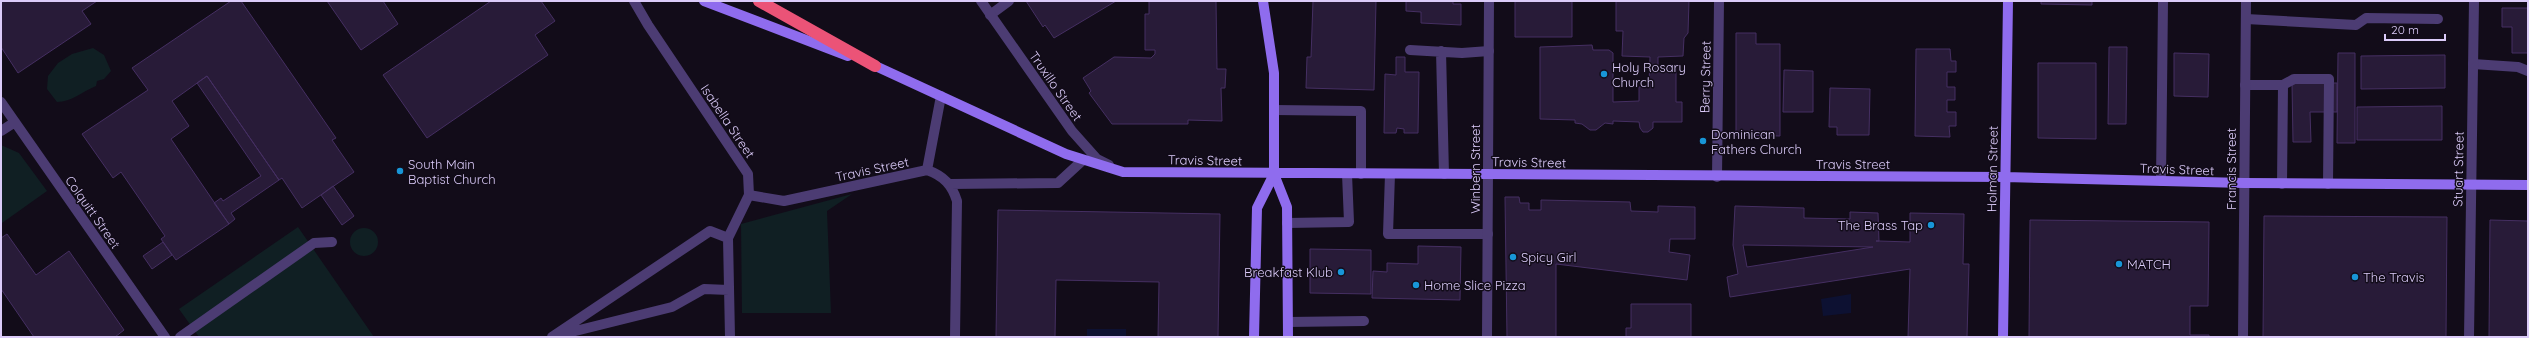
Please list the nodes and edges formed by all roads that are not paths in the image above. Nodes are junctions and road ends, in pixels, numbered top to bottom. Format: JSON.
{"nodes":[{"id":1,"x":634,"y":1,"type":"edge"},
{"id":2,"x":704,"y":1,"type":"edge"},
{"id":3,"x":759,"y":1,"type":"edge"},
{"id":4,"x":980,"y":1,"type":"edge"},
{"id":5,"x":1009,"y":1,"type":"edge"},
{"id":6,"x":1263,"y":1,"type":"edge"},
{"id":7,"x":1489,"y":1,"type":"edge"},
{"id":8,"x":1719,"y":1,"type":"edge"},
{"id":9,"x":2008,"y":1,"type":"edge"},
{"id":10,"x":2163,"y":1,"type":"edge"},
{"id":11,"x":2246,"y":1,"type":"edge"},
{"id":12,"x":2474,"y":1,"type":"edge"},
{"id":13,"x":990,"y":15,"type":"junction"},
{"id":14,"x":2246,"y":19,"type":"junction"},
{"id":15,"x":2438,"y":20,"type":"dead end"},
{"id":16,"x":1410,"y":50,"type":"dead end"},
{"id":17,"x":1489,"y":51,"type":"junction"},
{"id":18,"x":1441,"y":52,"type":"junction"},
{"id":19,"x":2473,"y":64,"type":"junction"},
{"id":20,"x":875,"y":66,"type":"junction"},
{"id":21,"x":2528,"y":71,"type":"edge"},
{"id":22,"x":2245,"y":85,"type":"junction"},
{"id":23,"x":2283,"y":85,"type":"junction"},
{"id":24,"x":941,"y":96,"type":"junction"},
{"id":25,"x":1,"y":102,"type":"edge"},
{"id":26,"x":1274,"y":110,"type":"junction"},
{"id":27,"x":15,"y":122,"type":"junction"},
{"id":28,"x":1,"y":131,"type":"edge"},
{"id":29,"x":1083,"y":160,"type":"junction"},
{"id":30,"x":927,"y":170,"type":"junction"},
{"id":31,"x":1123,"y":172,"type":"junction"},
{"id":32,"x":1274,"y":174,"type":"junction"},
{"id":33,"x":1347,"y":174,"type":"junction"},
{"id":34,"x":1361,"y":174,"type":"junction"},
{"id":35,"x":1390,"y":174,"type":"junction"},
{"id":36,"x":1444,"y":174,"type":"junction"},
{"id":37,"x":1488,"y":174,"type":"junction"},
{"id":38,"x":1717,"y":176,"type":"junction"},
{"id":39,"x":2005,"y":177,"type":"junction"},
{"id":40,"x":2160,"y":181,"type":"junction"},
{"id":41,"x":2244,"y":183,"type":"junction"},
{"id":42,"x":950,"y":184,"type":"junction"},
{"id":43,"x":2282,"y":184,"type":"junction"},
{"id":44,"x":2328,"y":184,"type":"junction"},
{"id":45,"x":2470,"y":185,"type":"junction"},
{"id":46,"x":2528,"y":185,"type":"edge"},
{"id":47,"x":749,"y":195,"type":"junction"},
{"id":48,"x":1287,"y":223,"type":"junction"},
{"id":49,"x":1488,"y":234,"type":"junction"},
{"id":50,"x":728,"y":238,"type":"junction"},
{"id":51,"x":332,"y":242,"type":"dead end"},
{"id":52,"x":729,"y":290,"type":"junction"},
{"id":53,"x":1364,"y":321,"type":"dead end"},
{"id":54,"x":1288,"y":322,"type":"junction"},
{"id":55,"x":164,"y":337,"type":"edge"},
{"id":56,"x":180,"y":337,"type":"edge"},
{"id":57,"x":552,"y":337,"type":"edge"},
{"id":58,"x":730,"y":337,"type":"edge"},
{"id":59,"x":955,"y":337,"type":"edge"},
{"id":60,"x":1254,"y":337,"type":"edge"},
{"id":61,"x":1288,"y":337,"type":"edge"},
{"id":62,"x":1487,"y":337,"type":"edge"},
{"id":63,"x":2003,"y":337,"type":"edge"},
{"id":64,"x":2243,"y":337,"type":"edge"},
{"id":65,"x":2469,"y":337,"type":"edge"}],
"edges":[{"from":1,"to":47,"type":"street","name":"Isabella Street"},
{"from":2,"to":20,"type":"main road","name":"Travis Street"},
{"from":3,"to":20,"type":"highway"},
{"from":4,"to":13,"type":"street","name":"Truxillo Street"},
{"from":5,"to":13,"type":"street"},
{"from":6,"to":26,"type":"main road"},
{"from":7,"to":17,"type":"street","name":"Winbern Street"},
{"from":8,"to":38,"type":"street","name":"Berry Street"},
{"from":9,"to":39,"type":"main road","name":"Holman Street"},
{"from":10,"to":40,"type":"street"},
{"from":11,"to":14,"type":"street","name":"Francis Street"},
{"from":12,"to":19,"type":"street","name":"Stuart Street"},
{"from":13,"to":31,"type":"street","name":"Truxillo Street"},
{"from":14,"to":15,"type":"street"},
{"from":14,"to":22,"type":"street","name":"Francis Street"},
{"from":16,"to":18,"type":"street"},
{"from":17,"to":18,"type":"street"},
{"from":17,"to":37,"type":"street","name":"Winbern Street"},
{"from":18,"to":36,"type":"street"},
{"from":19,"to":21,"type":"street"},
{"from":19,"to":45,"type":"street","name":"Stuart Street"},
{"from":20,"to":24,"type":"main road","name":"Travis Street"},
{"from":22,"to":23,"type":"street"},
{"from":22,"to":41,"type":"street","name":"Francis Street"},
{"from":23,"to":43,"type":"street"},
{"from":23,"to":44,"type":"street"},
{"from":24,"to":29,"type":"main road","name":"Travis Street"},
{"from":24,"to":30,"type":"street"},
{"from":25,"to":27,"type":"street","name":"Colquitt Street"},
{"from":26,"to":32,"type":"main road"},
{"from":26,"to":34,"type":"street"},
{"from":27,"to":28,"type":"street"},
{"from":27,"to":55,"type":"street","name":"Colquitt Street"},
{"from":29,"to":31,"type":"main road","name":"Travis Street"},
{"from":29,"to":42,"type":"street"},
{"from":30,"to":42,"type":"street","name":"Travis Street"},
{"from":30,"to":47,"type":"street","name":"Travis Street"},
{"from":31,"to":32,"type":"main road","name":"Travis Street"},
{"from":32,"to":33,"type":"main road","name":"Travis Street"},
{"from":32,"to":48,"type":"main road"},
{"from":32,"to":60,"type":"main road"},
{"from":33,"to":34,"type":"main road","name":"Travis Street"},
{"from":33,"to":48,"type":"street"},
{"from":34,"to":35,"type":"main road","name":"Travis Street"},
{"from":35,"to":36,"type":"main road","name":"Travis Street"},
{"from":35,"to":49,"type":"street"},
{"from":36,"to":37,"type":"main road","name":"Travis Street"},
{"from":37,"to":38,"type":"main road","name":"Travis Street"},
{"from":37,"to":49,"type":"street","name":"Winbern Street"},
{"from":38,"to":39,"type":"main road","name":"Travis Street"},
{"from":39,"to":40,"type":"main road","name":"Travis Street"},
{"from":39,"to":63,"type":"main road","name":"Holman Street"},
{"from":40,"to":41,"type":"main road","name":"Travis Street"},
{"from":41,"to":43,"type":"main road","name":"Travis Street"},
{"from":41,"to":64,"type":"street","name":"Francis Street"},
{"from":42,"to":59,"type":"street"},
{"from":43,"to":44,"type":"main road","name":"Travis Street"},
{"from":44,"to":45,"type":"main road","name":"Travis Street"},
{"from":45,"to":46,"type":"main road","name":"Travis Street"},
{"from":45,"to":65,"type":"street","name":"Stuart Street"},
{"from":47,"to":50,"type":"street","name":"Isabella Street"},
{"from":48,"to":54,"type":"main road"},
{"from":49,"to":62,"type":"street","name":"Winbern Street"},
{"from":50,"to":52,"type":"street","name":"Isabella Street"},
{"from":50,"to":57,"type":"street"},
{"from":51,"to":56,"type":"street"},
{"from":52,"to":57,"type":"street"},
{"from":52,"to":58,"type":"street","name":"Isabella Street"},
{"from":53,"to":54,"type":"street"},
{"from":54,"to":61,"type":"main road"}]}
